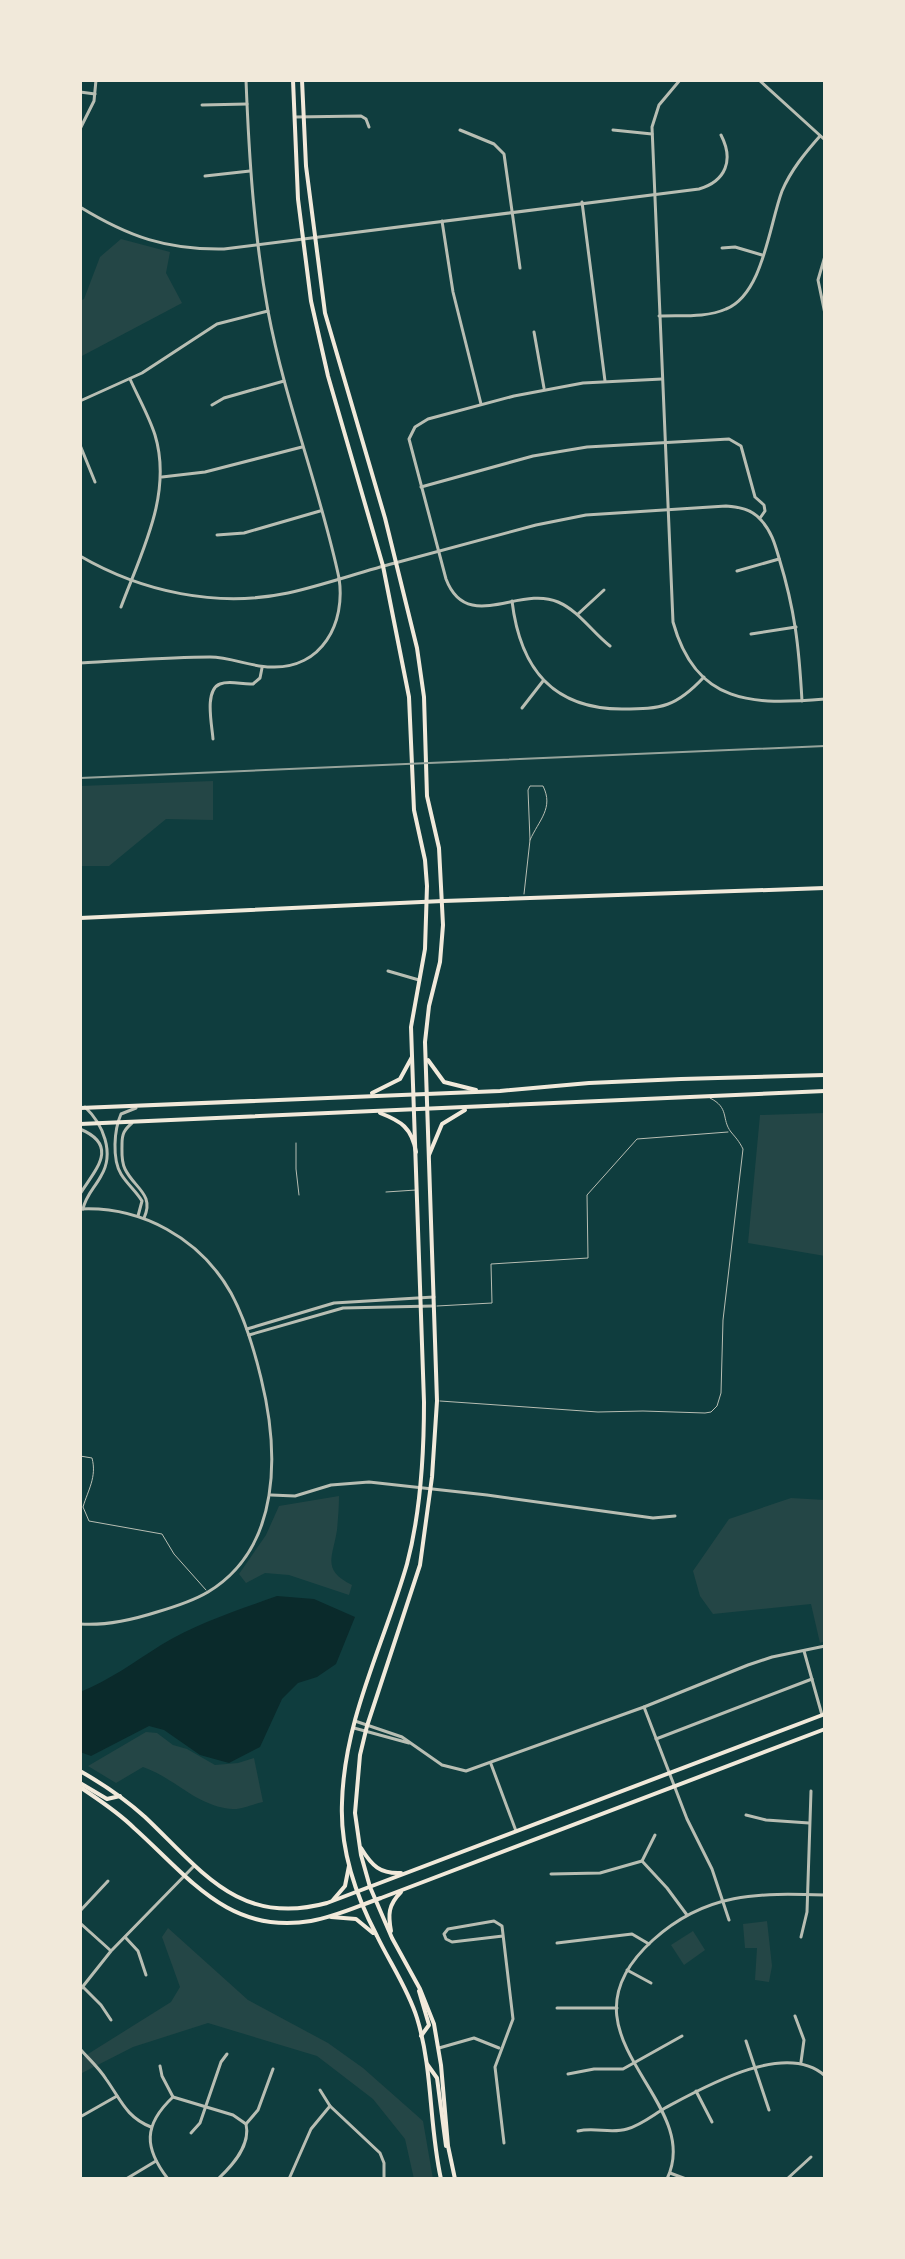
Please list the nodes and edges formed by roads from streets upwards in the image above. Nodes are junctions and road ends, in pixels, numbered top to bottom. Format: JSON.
{"nodes":[{"id":1,"x":96,"y":80,"type":"edge"},
{"id":2,"x":246,"y":80,"type":"edge"},
{"id":3,"x":293,"y":80,"type":"edge"},
{"id":4,"x":302,"y":80,"type":"edge"},
{"id":5,"x":680,"y":80,"type":"edge"},
{"id":6,"x":759,"y":80,"type":"edge"},
{"id":7,"x":674,"y":82,"type":"edge"},
{"id":8,"x":80,"y":92,"type":"edge"},
{"id":9,"x":95,"y":94,"type":"junction"},
{"id":10,"x":247,"y":104,"type":"junction"},
{"id":11,"x":202,"y":105,"type":"dead end"},
{"id":12,"x":294,"y":117,"type":"junction"},
{"id":13,"x":303,"y":117,"type":"junction"},
{"id":14,"x":369,"y":127,"type":"dead end"},
{"id":15,"x":80,"y":129,"type":"edge"},
{"id":16,"x":460,"y":130,"type":"dead end"},
{"id":17,"x":613,"y":130,"type":"dead end"},
{"id":18,"x":652,"y":134,"type":"junction"},
{"id":19,"x":721,"y":135,"type":"dead end"},
{"id":20,"x":820,"y":136,"type":"junction"},
{"id":21,"x":825,"y":140,"type":"edge"},
{"id":22,"x":250,"y":171,"type":"junction"},
{"id":23,"x":205,"y":176,"type":"dead end"},
{"id":24,"x":655,"y":193,"type":"junction"},
{"id":25,"x":582,"y":202,"type":"junction"},
{"id":26,"x":80,"y":207,"type":"edge"},
{"id":27,"x":513,"y":212,"type":"junction"},
{"id":28,"x":442,"y":221,"type":"junction"},
{"id":29,"x":316,"y":237,"type":"junction"},
{"id":30,"x":302,"y":239,"type":"junction"},
{"id":31,"x":258,"y":244,"type":"junction"},
{"id":32,"x":722,"y":248,"type":"dead end"},
{"id":33,"x":762,"y":255,"type":"junction"},
{"id":34,"x":825,"y":256,"type":"edge"},
{"id":35,"x":520,"y":268,"type":"dead end"},
{"id":36,"x":268,"y":311,"type":"junction"},
{"id":37,"x":825,"y":314,"type":"edge"},
{"id":38,"x":659,"y":316,"type":"junction"},
{"id":39,"x":534,"y":332,"type":"dead end"},
{"id":40,"x":130,"y":379,"type":"junction"},
{"id":41,"x":662,"y":379,"type":"junction"},
{"id":42,"x":284,"y":381,"type":"junction"},
{"id":43,"x":605,"y":381,"type":"junction"},
{"id":44,"x":544,"y":388,"type":"junction"},
{"id":45,"x":80,"y":401,"type":"edge"},
{"id":46,"x":481,"y":404,"type":"junction"},
{"id":47,"x":212,"y":405,"type":"dead end"},
{"id":48,"x":664,"y":441,"type":"junction"},
{"id":49,"x":80,"y":445,"type":"edge"},
{"id":50,"x":302,"y":447,"type":"junction"},
{"id":51,"x":161,"y":476,"type":"junction"},
{"id":52,"x":95,"y":482,"type":"dead end"},
{"id":53,"x":420,"y":487,"type":"junction"},
{"id":54,"x":668,"y":508,"type":"junction"},
{"id":55,"x":320,"y":511,"type":"junction"},
{"id":56,"x":760,"y":518,"type":"junction"},
{"id":57,"x":217,"y":535,"type":"dead end"},
{"id":58,"x":439,"y":551,"type":"junction"},
{"id":59,"x":80,"y":556,"type":"edge"},
{"id":60,"x":779,"y":559,"type":"junction"},
{"id":61,"x":395,"y":563,"type":"junction"},
{"id":62,"x":383,"y":566,"type":"junction"},
{"id":63,"x":737,"y":571,"type":"dead end"},
{"id":64,"x":339,"y":578,"type":"junction"},
{"id":65,"x":131,"y":580,"type":"junction"},
{"id":66,"x":604,"y":590,"type":"dead end"},
{"id":67,"x":512,"y":601,"type":"junction"},
{"id":68,"x":121,"y":607,"type":"dead end"},
{"id":69,"x":578,"y":614,"type":"junction"},
{"id":70,"x":796,"y":627,"type":"junction"},
{"id":71,"x":751,"y":634,"type":"dead end"},
{"id":72,"x":610,"y":646,"type":"dead end"},
{"id":73,"x":80,"y":663,"type":"edge"},
{"id":74,"x":263,"y":666,"type":"junction"},
{"id":75,"x":704,"y":677,"type":"junction"},
{"id":76,"x":543,"y":681,"type":"junction"},
{"id":77,"x":825,"y":699,"type":"edge"},
{"id":78,"x":802,"y":701,"type":"junction"},
{"id":79,"x":522,"y":708,"type":"dead end"},
{"id":80,"x":213,"y":739,"type":"dead end"},
{"id":81,"x":825,"y":888,"type":"edge"},
{"id":82,"x":443,"y":901,"type":"junction"},
{"id":83,"x":427,"y":902,"type":"junction"},
{"id":84,"x":80,"y":918,"type":"edge"},
{"id":85,"x":388,"y":971,"type":"dead end"},
{"id":86,"x":419,"y":980,"type":"junction"},
{"id":87,"x":412,"y":1057,"type":"junction"},
{"id":88,"x":428,"y":1060,"type":"junction"},
{"id":89,"x":825,"y":1075,"type":"edge"},
{"id":90,"x":487,"y":1091,"type":"junction"},
{"id":91,"x":825,"y":1091,"type":"edge"},
{"id":92,"x":414,"y":1093,"type":"junction"},
{"id":93,"x":428,"y":1093,"type":"junction"},
{"id":94,"x":368,"y":1095,"type":"junction"},
{"id":95,"x":144,"y":1106,"type":"junction"},
{"id":96,"x":82,"y":1108,"type":"edge"},
{"id":97,"x":470,"y":1108,"type":"junction"},
{"id":98,"x":415,"y":1110,"type":"junction"},
{"id":99,"x":428,"y":1110,"type":"junction"},
{"id":100,"x":377,"y":1112,"type":"junction"},
{"id":101,"x":132,"y":1122,"type":"junction"},
{"id":102,"x":100,"y":1123,"type":"junction"},
{"id":103,"x":117,"y":1123,"type":"junction"},
{"id":104,"x":80,"y":1126,"type":"edge"},
{"id":105,"x":416,"y":1152,"type":"junction"},
{"id":106,"x":429,"y":1155,"type":"junction"},
{"id":107,"x":80,"y":1194,"type":"edge"},
{"id":108,"x":82,"y":1209,"type":"edge"},
{"id":109,"x":138,"y":1216,"type":"junction"},
{"id":110,"x":144,"y":1218,"type":"junction"},
{"id":111,"x":420,"y":1297,"type":"junction"},
{"id":112,"x":434,"y":1297,"type":"junction"},
{"id":113,"x":420,"y":1306,"type":"junction"},
{"id":114,"x":434,"y":1306,"type":"junction"},
{"id":115,"x":247,"y":1329,"type":"junction"},
{"id":116,"x":249,"y":1335,"type":"junction"},
{"id":117,"x":418,"y":1487,"type":"junction"},
{"id":118,"x":431,"y":1489,"type":"junction"},
{"id":119,"x":270,"y":1495,"type":"junction"},
{"id":120,"x":675,"y":1516,"type":"dead end"},
{"id":121,"x":80,"y":1624,"type":"edge"},
{"id":122,"x":825,"y":1646,"type":"edge"},
{"id":123,"x":804,"y":1651,"type":"junction"},
{"id":124,"x":812,"y":1679,"type":"junction"},
{"id":125,"x":644,"y":1707,"type":"junction"},
{"id":126,"x":823,"y":1714,"type":"edge"},
{"id":127,"x":355,"y":1721,"type":"junction"},
{"id":128,"x":353,"y":1728,"type":"junction"},
{"id":129,"x":367,"y":1728,"type":"junction"},
{"id":130,"x":825,"y":1729,"type":"edge"},
{"id":131,"x":656,"y":1739,"type":"junction"},
{"id":132,"x":491,"y":1764,"type":"junction"},
{"id":133,"x":80,"y":1771,"type":"edge"},
{"id":134,"x":669,"y":1772,"type":"junction"},
{"id":135,"x":80,"y":1785,"type":"edge"},
{"id":136,"x":674,"y":1786,"type":"junction"},
{"id":137,"x":811,"y":1791,"type":"dead end"},
{"id":138,"x":120,"y":1796,"type":"junction"},
{"id":139,"x":746,"y":1815,"type":"dead end"},
{"id":140,"x":809,"y":1823,"type":"junction"},
{"id":141,"x":516,"y":1831,"type":"junction"},
{"id":142,"x":655,"y":1835,"type":"dead end"},
{"id":143,"x":359,"y":1845,"type":"junction"},
{"id":144,"x":642,"y":1861,"type":"junction"},
{"id":145,"x":350,"y":1863,"type":"junction"},
{"id":146,"x":194,"y":1866,"type":"junction"},
{"id":147,"x":403,"y":1873,"type":"junction"},
{"id":148,"x":551,"y":1874,"type":"dead end"},
{"id":149,"x":184,"y":1876,"type":"junction"},
{"id":150,"x":108,"y":1881,"type":"dead end"},
{"id":151,"x":370,"y":1887,"type":"junction"},
{"id":152,"x":405,"y":1889,"type":"junction"},
{"id":153,"x":357,"y":1892,"type":"junction"},
{"id":154,"x":808,"y":1894,"type":"junction"},
{"id":155,"x":825,"y":1895,"type":"edge"},
{"id":156,"x":375,"y":1900,"type":"junction"},
{"id":157,"x":723,"y":1900,"type":"junction"},
{"id":158,"x":327,"y":1903,"type":"junction"},
{"id":159,"x":362,"y":1905,"type":"junction"},
{"id":160,"x":80,"y":1911,"type":"edge"},
{"id":161,"x":687,"y":1915,"type":"junction"},
{"id":162,"x":329,"y":1917,"type":"junction"},
{"id":163,"x":729,"y":1920,"type":"dead end"},
{"id":164,"x":80,"y":1923,"type":"edge"},
{"id":165,"x":503,"y":1936,"type":"junction"},
{"id":166,"x":125,"y":1937,"type":"junction"},
{"id":167,"x":377,"y":1937,"type":"junction"},
{"id":168,"x":801,"y":1937,"type":"dead end"},
{"id":169,"x":392,"y":1938,"type":"junction"},
{"id":170,"x":557,"y":1943,"type":"dead end"},
{"id":171,"x":649,"y":1944,"type":"junction"},
{"id":172,"x":111,"y":1951,"type":"junction"},
{"id":173,"x":627,"y":1970,"type":"junction"},
{"id":174,"x":146,"y":1975,"type":"dead end"},
{"id":175,"x":415,"y":1980,"type":"junction"},
{"id":176,"x":651,"y":1983,"type":"dead end"},
{"id":177,"x":82,"y":1989,"type":"edge"},
{"id":178,"x":557,"y":2008,"type":"dead end"},
{"id":179,"x":617,"y":2008,"type":"junction"},
{"id":180,"x":795,"y":2016,"type":"dead end"},
{"id":181,"x":111,"y":2020,"type":"dead end"},
{"id":182,"x":421,"y":2036,"type":"junction"},
{"id":183,"x":682,"y":2036,"type":"dead end"},
{"id":184,"x":746,"y":2041,"type":"dead end"},
{"id":185,"x":439,"y":2048,"type":"junction"},
{"id":186,"x":500,"y":2048,"type":"junction"},
{"id":187,"x":80,"y":2049,"type":"edge"},
{"id":188,"x":227,"y":2054,"type":"dead end"},
{"id":189,"x":801,"y":2062,"type":"junction"},
{"id":190,"x":634,"y":2063,"type":"junction"},
{"id":191,"x":427,"y":2064,"type":"junction"},
{"id":192,"x":160,"y":2066,"type":"dead end"},
{"id":193,"x":273,"y":2069,"type":"dead end"},
{"id":194,"x":755,"y":2069,"type":"junction"},
{"id":195,"x":568,"y":2074,"type":"dead end"},
{"id":196,"x":825,"y":2076,"type":"edge"},
{"id":197,"x":320,"y":2090,"type":"dead end"},
{"id":198,"x":696,"y":2091,"type":"junction"},
{"id":199,"x":117,"y":2096,"type":"junction"},
{"id":200,"x":173,"y":2097,"type":"junction"},
{"id":201,"x":206,"y":2105,"type":"junction"},
{"id":202,"x":330,"y":2106,"type":"junction"},
{"id":203,"x":769,"y":2110,"type":"dead end"},
{"id":204,"x":661,"y":2111,"type":"junction"},
{"id":205,"x":80,"y":2117,"type":"edge"},
{"id":206,"x":712,"y":2122,"type":"dead end"},
{"id":207,"x":246,"y":2124,"type":"junction"},
{"id":208,"x":151,"y":2127,"type":"junction"},
{"id":209,"x":578,"y":2131,"type":"dead end"},
{"id":210,"x":191,"y":2133,"type":"dead end"},
{"id":211,"x":504,"y":2143,"type":"dead end"},
{"id":212,"x":811,"y":2157,"type":"dead end"},
{"id":213,"x":156,"y":2161,"type":"junction"},
{"id":214,"x":452,"y":2168,"type":"junction"},
{"id":215,"x":670,"y":2173,"type":"junction"},
{"id":216,"x":126,"y":2179,"type":"edge"},
{"id":217,"x":168,"y":2179,"type":"edge"},
{"id":218,"x":218,"y":2179,"type":"edge"},
{"id":219,"x":289,"y":2179,"type":"edge"},
{"id":220,"x":384,"y":2179,"type":"edge"},
{"id":221,"x":441,"y":2179,"type":"edge"},
{"id":222,"x":455,"y":2179,"type":"edge"},
{"id":223,"x":667,"y":2179,"type":"edge"},
{"id":224,"x":686,"y":2179,"type":"edge"},
{"id":225,"x":787,"y":2179,"type":"edge"}],
"edges":[{"from":1,"to":9,"type":"street"},
{"from":2,"to":10,"type":"street"},
{"from":3,"to":12,"type":"main road"},
{"from":4,"to":13,"type":"main road"},
{"from":5,"to":7,"type":"street"},
{"from":6,"to":20,"type":"street"},
{"from":7,"to":18,"type":"street"},
{"from":8,"to":9,"type":"street"},
{"from":9,"to":15,"type":"street"},
{"from":10,"to":11,"type":"street"},
{"from":10,"to":22,"type":"street"},
{"from":12,"to":13,"type":"street"},
{"from":12,"to":30,"type":"main road"},
{"from":13,"to":14,"type":"street"},
{"from":13,"to":29,"type":"main road"},
{"from":16,"to":27,"type":"street"},
{"from":17,"to":18,"type":"street"},
{"from":18,"to":24,"type":"street"},
{"from":19,"to":24,"type":"street"},
{"from":20,"to":21,"type":"street"},
{"from":20,"to":33,"type":"street"},
{"from":22,"to":23,"type":"street"},
{"from":22,"to":31,"type":"street"},
{"from":24,"to":25,"type":"street"},
{"from":24,"to":38,"type":"street"},
{"from":25,"to":27,"type":"street"},
{"from":25,"to":43,"type":"street"},
{"from":26,"to":31,"type":"street"},
{"from":27,"to":28,"type":"street"},
{"from":27,"to":35,"type":"street"},
{"from":28,"to":29,"type":"street"},
{"from":28,"to":46,"type":"street"},
{"from":29,"to":30,"type":"street"},
{"from":29,"to":61,"type":"main road"},
{"from":30,"to":31,"type":"street"},
{"from":30,"to":62,"type":"main road"},
{"from":31,"to":36,"type":"street"},
{"from":32,"to":33,"type":"street"},
{"from":33,"to":38,"type":"street"},
{"from":34,"to":37,"type":"street"},
{"from":36,"to":40,"type":"street"},
{"from":36,"to":42,"type":"street"},
{"from":38,"to":41,"type":"street"},
{"from":39,"to":44,"type":"street"},
{"from":40,"to":45,"type":"street"},
{"from":40,"to":51,"type":"street"},
{"from":41,"to":43,"type":"street"},
{"from":41,"to":48,"type":"street"},
{"from":42,"to":47,"type":"street"},
{"from":42,"to":50,"type":"street"},
{"from":43,"to":44,"type":"street"},
{"from":44,"to":46,"type":"street"},
{"from":46,"to":53,"type":"street"},
{"from":48,"to":53,"type":"street"},
{"from":48,"to":54,"type":"street"},
{"from":48,"to":56,"type":"street"},
{"from":49,"to":52,"type":"street"},
{"from":50,"to":51,"type":"street"},
{"from":50,"to":55,"type":"street"},
{"from":51,"to":65,"type":"street"},
{"from":53,"to":58,"type":"street"},
{"from":54,"to":56,"type":"street"},
{"from":54,"to":58,"type":"street"},
{"from":54,"to":75,"type":"street"},
{"from":55,"to":57,"type":"street"},
{"from":55,"to":64,"type":"street"},
{"from":56,"to":60,"type":"street"},
{"from":58,"to":61,"type":"street"},
{"from":58,"to":67,"type":"street"},
{"from":59,"to":65,"type":"street"},
{"from":60,"to":63,"type":"street"},
{"from":60,"to":70,"type":"street"},
{"from":61,"to":62,"type":"street"},
{"from":61,"to":82,"type":"main road"},
{"from":62,"to":64,"type":"street"},
{"from":62,"to":83,"type":"main road"},
{"from":64,"to":65,"type":"street"},
{"from":64,"to":74,"type":"street"},
{"from":65,"to":68,"type":"street"},
{"from":66,"to":69,"type":"street"},
{"from":67,"to":69,"type":"street"},
{"from":67,"to":76,"type":"street"},
{"from":69,"to":72,"type":"street"},
{"from":70,"to":71,"type":"street"},
{"from":70,"to":78,"type":"street"},
{"from":73,"to":74,"type":"street"},
{"from":74,"to":80,"type":"street"},
{"from":75,"to":76,"type":"street"},
{"from":75,"to":78,"type":"street"},
{"from":76,"to":79,"type":"street"},
{"from":77,"to":78,"type":"street"},
{"from":81,"to":82,"type":"main road"},
{"from":82,"to":83,"type":"main road"},
{"from":82,"to":88,"type":"main road"},
{"from":83,"to":84,"type":"main road"},
{"from":83,"to":86,"type":"main road"},
{"from":85,"to":86,"type":"street"},
{"from":86,"to":87,"type":"main road"},
{"from":87,"to":92,"type":"main road"},
{"from":87,"to":94,"type":"main road"},
{"from":88,"to":90,"type":"main road"},
{"from":88,"to":93,"type":"main road"},
{"from":89,"to":90,"type":"main road"},
{"from":90,"to":93,"type":"main road"},
{"from":91,"to":97,"type":"main road"},
{"from":92,"to":93,"type":"main road"},
{"from":92,"to":94,"type":"main road"},
{"from":92,"to":98,"type":"main road"},
{"from":93,"to":99,"type":"main road"},
{"from":94,"to":95,"type":"main road"},
{"from":95,"to":96,"type":"main road"},
{"from":95,"to":103,"type":"street"},
{"from":96,"to":102,"type":"street"},
{"from":97,"to":99,"type":"main road"},
{"from":97,"to":106,"type":"main road"},
{"from":98,"to":99,"type":"main road"},
{"from":98,"to":100,"type":"main road"},
{"from":98,"to":105,"type":"main road"},
{"from":99,"to":106,"type":"main road"},
{"from":100,"to":101,"type":"main road"},
{"from":100,"to":105,"type":"main road"},
{"from":101,"to":103,"type":"main road"},
{"from":101,"to":110,"type":"street"},
{"from":102,"to":103,"type":"main road"},
{"from":102,"to":104,"type":"main road"},
{"from":102,"to":108,"type":"street"},
{"from":103,"to":109,"type":"street"},
{"from":104,"to":107,"type":"street"},
{"from":105,"to":111,"type":"main road"},
{"from":106,"to":112,"type":"main road"},
{"from":108,"to":109,"type":"street"},
{"from":109,"to":110,"type":"street"},
{"from":110,"to":115,"type":"street"},
{"from":111,"to":112,"type":"street"},
{"from":111,"to":113,"type":"main road"},
{"from":111,"to":115,"type":"street"},
{"from":112,"to":114,"type":"main road"},
{"from":113,"to":114,"type":"street"},
{"from":113,"to":116,"type":"street"},
{"from":113,"to":117,"type":"main road"},
{"from":114,"to":118,"type":"main road"},
{"from":115,"to":116,"type":"street"},
{"from":116,"to":119,"type":"street"},
{"from":117,"to":118,"type":"street"},
{"from":117,"to":119,"type":"street"},
{"from":117,"to":127,"type":"main road"},
{"from":118,"to":120,"type":"street"},
{"from":118,"to":129,"type":"main road"},
{"from":119,"to":121,"type":"street"},
{"from":122,"to":123,"type":"street"},
{"from":123,"to":124,"type":"street"},
{"from":123,"to":125,"type":"street"},
{"from":124,"to":126,"type":"street"},
{"from":124,"to":131,"type":"street"},
{"from":125,"to":131,"type":"street"},
{"from":125,"to":132,"type":"street"},
{"from":126,"to":134,"type":"main road"},
{"from":127,"to":128,"type":"main road"},
{"from":127,"to":129,"type":"street"},
{"from":128,"to":129,"type":"street"},
{"from":128,"to":145,"type":"main road"},
{"from":129,"to":132,"type":"street"},
{"from":129,"to":143,"type":"main road"},
{"from":130,"to":136,"type":"main road"},
{"from":131,"to":134,"type":"street"},
{"from":132,"to":141,"type":"street"},
{"from":133,"to":138,"type":"main road"},
{"from":134,"to":136,"type":"street"},
{"from":134,"to":141,"type":"main road"},
{"from":135,"to":138,"type":"main road"},
{"from":135,"to":149,"type":"main road"},
{"from":136,"to":152,"type":"main road"},
{"from":136,"to":157,"type":"street"},
{"from":137,"to":140,"type":"street"},
{"from":138,"to":146,"type":"main road"},
{"from":139,"to":140,"type":"street"},
{"from":140,"to":154,"type":"street"},
{"from":141,"to":147,"type":"main road"},
{"from":142,"to":144,"type":"street"},
{"from":143,"to":147,"type":"main road"},
{"from":143,"to":151,"type":"main road"},
{"from":144,"to":148,"type":"street"},
{"from":144,"to":161,"type":"street"},
{"from":145,"to":153,"type":"main road"},
{"from":145,"to":158,"type":"main road"},
{"from":146,"to":149,"type":"street"},
{"from":146,"to":158,"type":"main road"},
{"from":147,"to":151,"type":"main road"},
{"from":149,"to":162,"type":"main road"},
{"from":149,"to":166,"type":"street"},
{"from":150,"to":160,"type":"street"},
{"from":151,"to":153,"type":"main road"},
{"from":151,"to":156,"type":"main road"},
{"from":152,"to":156,"type":"main road"},
{"from":152,"to":169,"type":"main road"},
{"from":153,"to":158,"type":"main road"},
{"from":153,"to":159,"type":"main road"},
{"from":154,"to":155,"type":"street"},
{"from":154,"to":157,"type":"street"},
{"from":154,"to":168,"type":"street"},
{"from":156,"to":159,"type":"main road"},
{"from":156,"to":169,"type":"main road"},
{"from":157,"to":161,"type":"street"},
{"from":157,"to":163,"type":"street"},
{"from":159,"to":162,"type":"main road"},
{"from":159,"to":167,"type":"main road"},
{"from":161,"to":171,"type":"street"},
{"from":162,"to":167,"type":"main road"},
{"from":164,"to":172,"type":"street"},
{"from":165,"to":165,"type":"street"},
{"from":165,"to":186,"type":"street"},
{"from":166,"to":172,"type":"street"},
{"from":166,"to":174,"type":"street"},
{"from":167,"to":182,"type":"main road"},
{"from":169,"to":175,"type":"main road"},
{"from":170,"to":171,"type":"street"},
{"from":171,"to":173,"type":"street"},
{"from":172,"to":177,"type":"street"},
{"from":173,"to":176,"type":"street"},
{"from":173,"to":179,"type":"street"},
{"from":175,"to":182,"type":"main road"},
{"from":175,"to":185,"type":"main road"},
{"from":177,"to":181,"type":"street"},
{"from":178,"to":179,"type":"street"},
{"from":179,"to":190,"type":"street"},
{"from":180,"to":189,"type":"street"},
{"from":182,"to":191,"type":"main road"},
{"from":183,"to":190,"type":"street"},
{"from":184,"to":194,"type":"street"},
{"from":185,"to":186,"type":"street"},
{"from":185,"to":214,"type":"main road"},
{"from":186,"to":211,"type":"street"},
{"from":187,"to":199,"type":"street"},
{"from":188,"to":201,"type":"street"},
{"from":189,"to":194,"type":"street"},
{"from":189,"to":196,"type":"street"},
{"from":190,"to":195,"type":"street"},
{"from":190,"to":204,"type":"street"},
{"from":191,"to":214,"type":"main road"},
{"from":191,"to":221,"type":"main road"},
{"from":192,"to":200,"type":"street"},
{"from":193,"to":207,"type":"street"},
{"from":194,"to":198,"type":"street"},
{"from":194,"to":203,"type":"street"},
{"from":197,"to":202,"type":"street"},
{"from":198,"to":204,"type":"street"},
{"from":198,"to":206,"type":"street"},
{"from":199,"to":205,"type":"street"},
{"from":199,"to":208,"type":"street"},
{"from":200,"to":201,"type":"street"},
{"from":200,"to":208,"type":"street"},
{"from":201,"to":207,"type":"street"},
{"from":201,"to":210,"type":"street"},
{"from":202,"to":219,"type":"street"},
{"from":202,"to":220,"type":"street"},
{"from":204,"to":209,"type":"street"},
{"from":204,"to":215,"type":"street"},
{"from":207,"to":218,"type":"street"},
{"from":208,"to":213,"type":"street"},
{"from":212,"to":225,"type":"street"},
{"from":213,"to":216,"type":"street"},
{"from":213,"to":217,"type":"street"},
{"from":214,"to":222,"type":"main road"},
{"from":215,"to":223,"type":"street"},
{"from":215,"to":224,"type":"street"}]}
